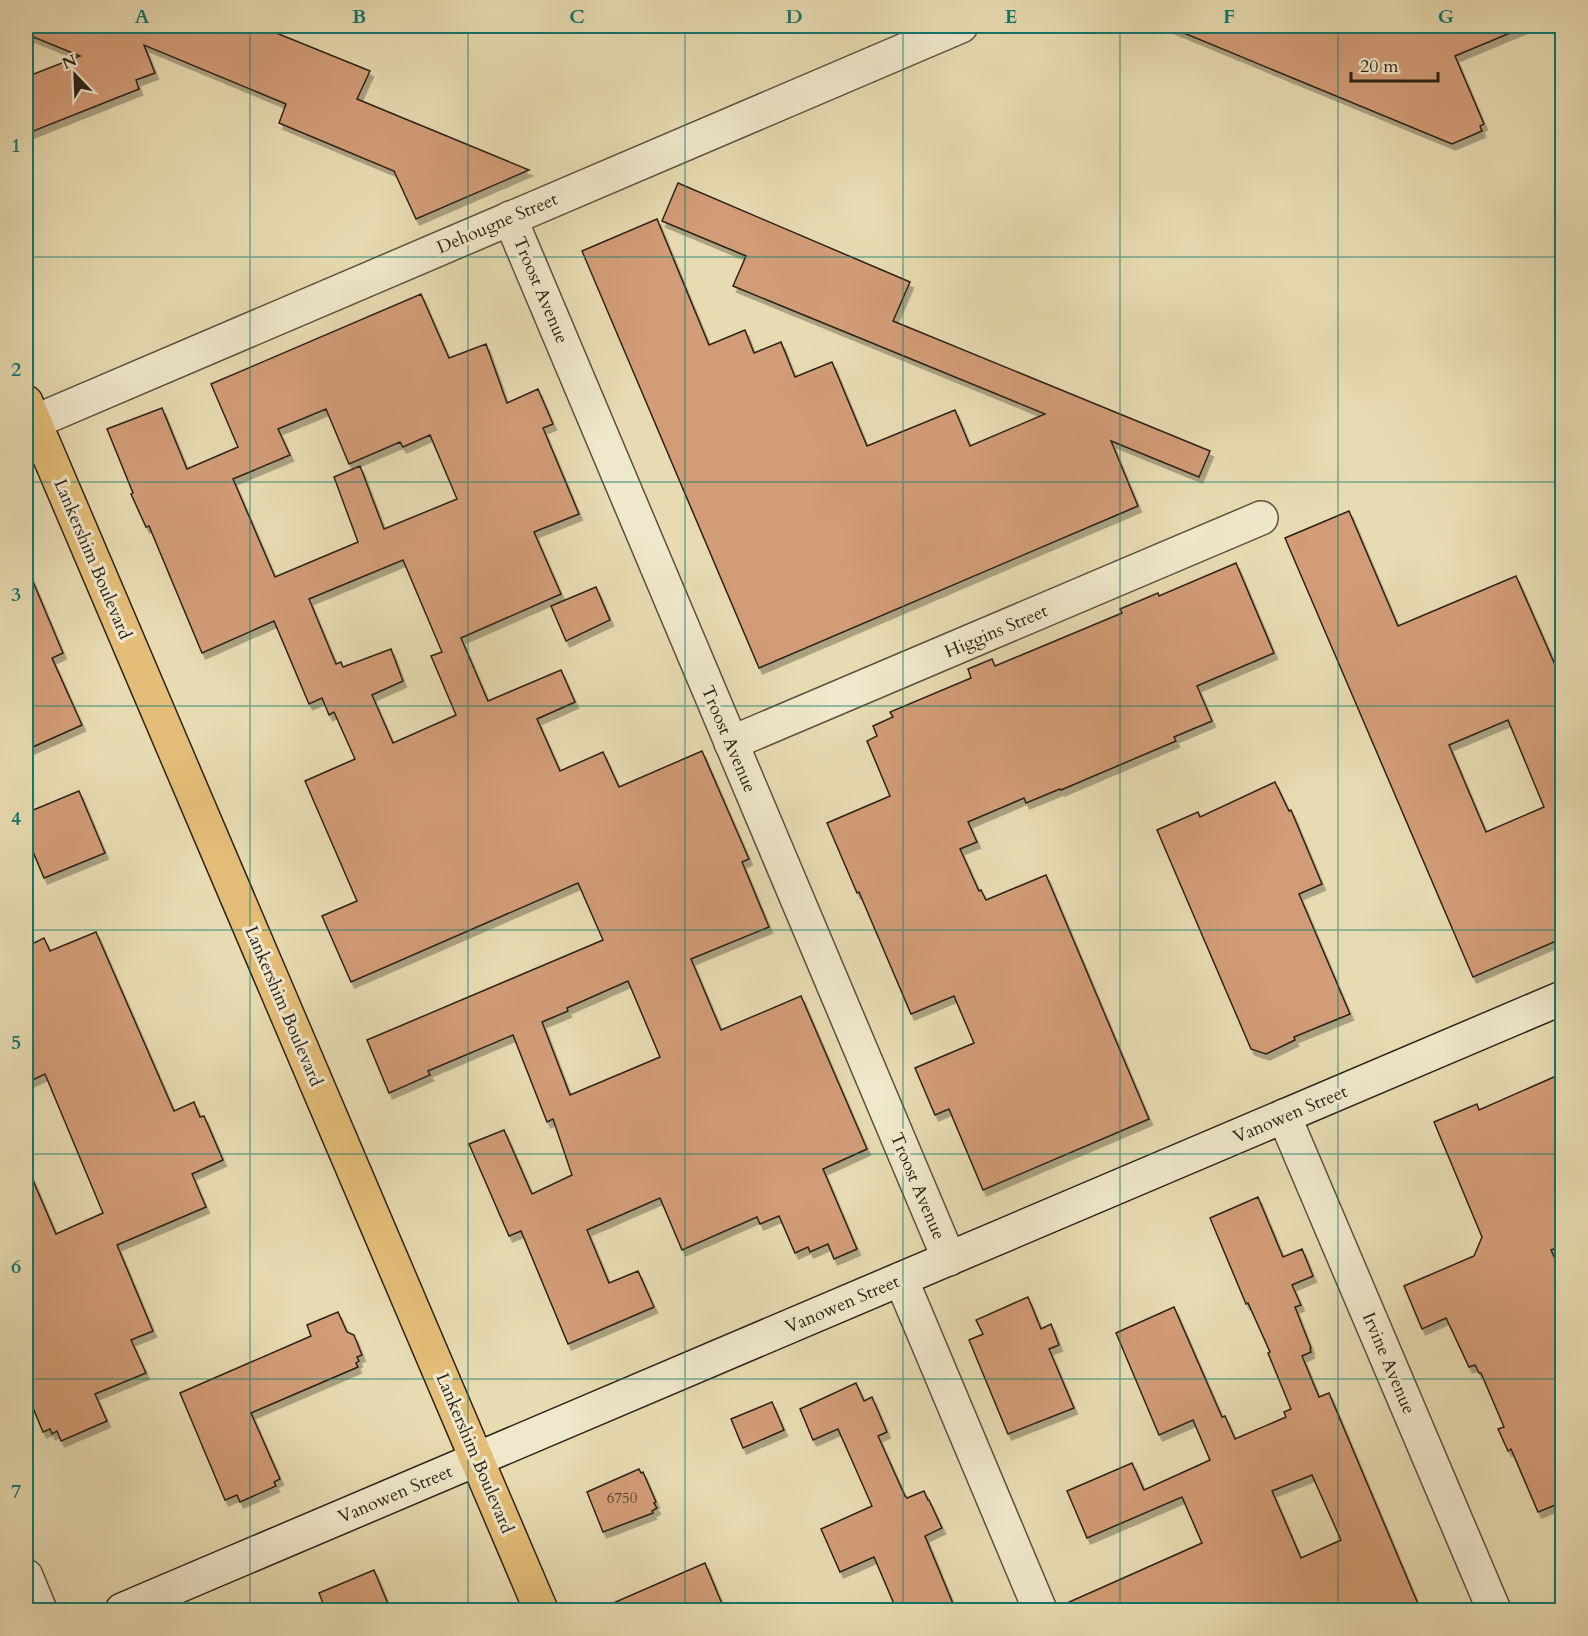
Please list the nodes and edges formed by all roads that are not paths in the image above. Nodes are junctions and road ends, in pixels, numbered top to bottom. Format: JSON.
{"nodes":[{"id":1,"x":961,"y":26,"type":"edge"},
{"id":2,"x":510,"y":218,"type":"junction"},
{"id":3,"x":30,"y":412,"type":"edge"},
{"id":4,"x":1261,"y":519,"type":"dead end"},
{"id":5,"x":730,"y":743,"type":"junction"},
{"id":6,"x":1563,"y":998,"type":"edge"},
{"id":7,"x":1284,"y":1116,"type":"junction"},
{"id":8,"x":949,"y":1259,"type":"junction"},
{"id":9,"x":901,"y":1279,"type":"junction"},
{"id":10,"x":477,"y":1459,"type":"junction"},
{"id":11,"x":26,"y":1575,"type":"edge"},
{"id":12,"x":40,"y":1611,"type":"edge"},
{"id":13,"x":122,"y":1611,"type":"edge"},
{"id":14,"x":541,"y":1611,"type":"edge"},
{"id":15,"x":1040,"y":1611,"type":"edge"},
{"id":16,"x":1494,"y":1611,"type":"edge"}],
"edges":[{"from":1,"to":2,"type":"street","name":"Dehougne Street"},
{"from":2,"to":3,"type":"street","name":"Dehougne Street"},
{"from":2,"to":5,"type":"street","name":"Troost Avenue"},
{"from":3,"to":10,"type":"main road","name":"Lankershim Boulevard"},
{"from":4,"to":5,"type":"street","name":"Higgins Street"},
{"from":5,"to":8,"type":"street","name":"Troost Avenue"},
{"from":6,"to":7,"type":"street","name":"Vanowen Street"},
{"from":7,"to":8,"type":"street","name":"Vanowen Street"},
{"from":7,"to":16,"type":"street","name":"Irvine Avenue"},
{"from":8,"to":9,"type":"street","name":"Vanowen Street"},
{"from":9,"to":10,"type":"street","name":"Vanowen Street"},
{"from":9,"to":15,"type":"street"},
{"from":10,"to":13,"type":"street","name":"Vanowen Street"},
{"from":10,"to":14,"type":"main road","name":"Lankershim Boulevard"},
{"from":11,"to":12,"type":"street"}]}
